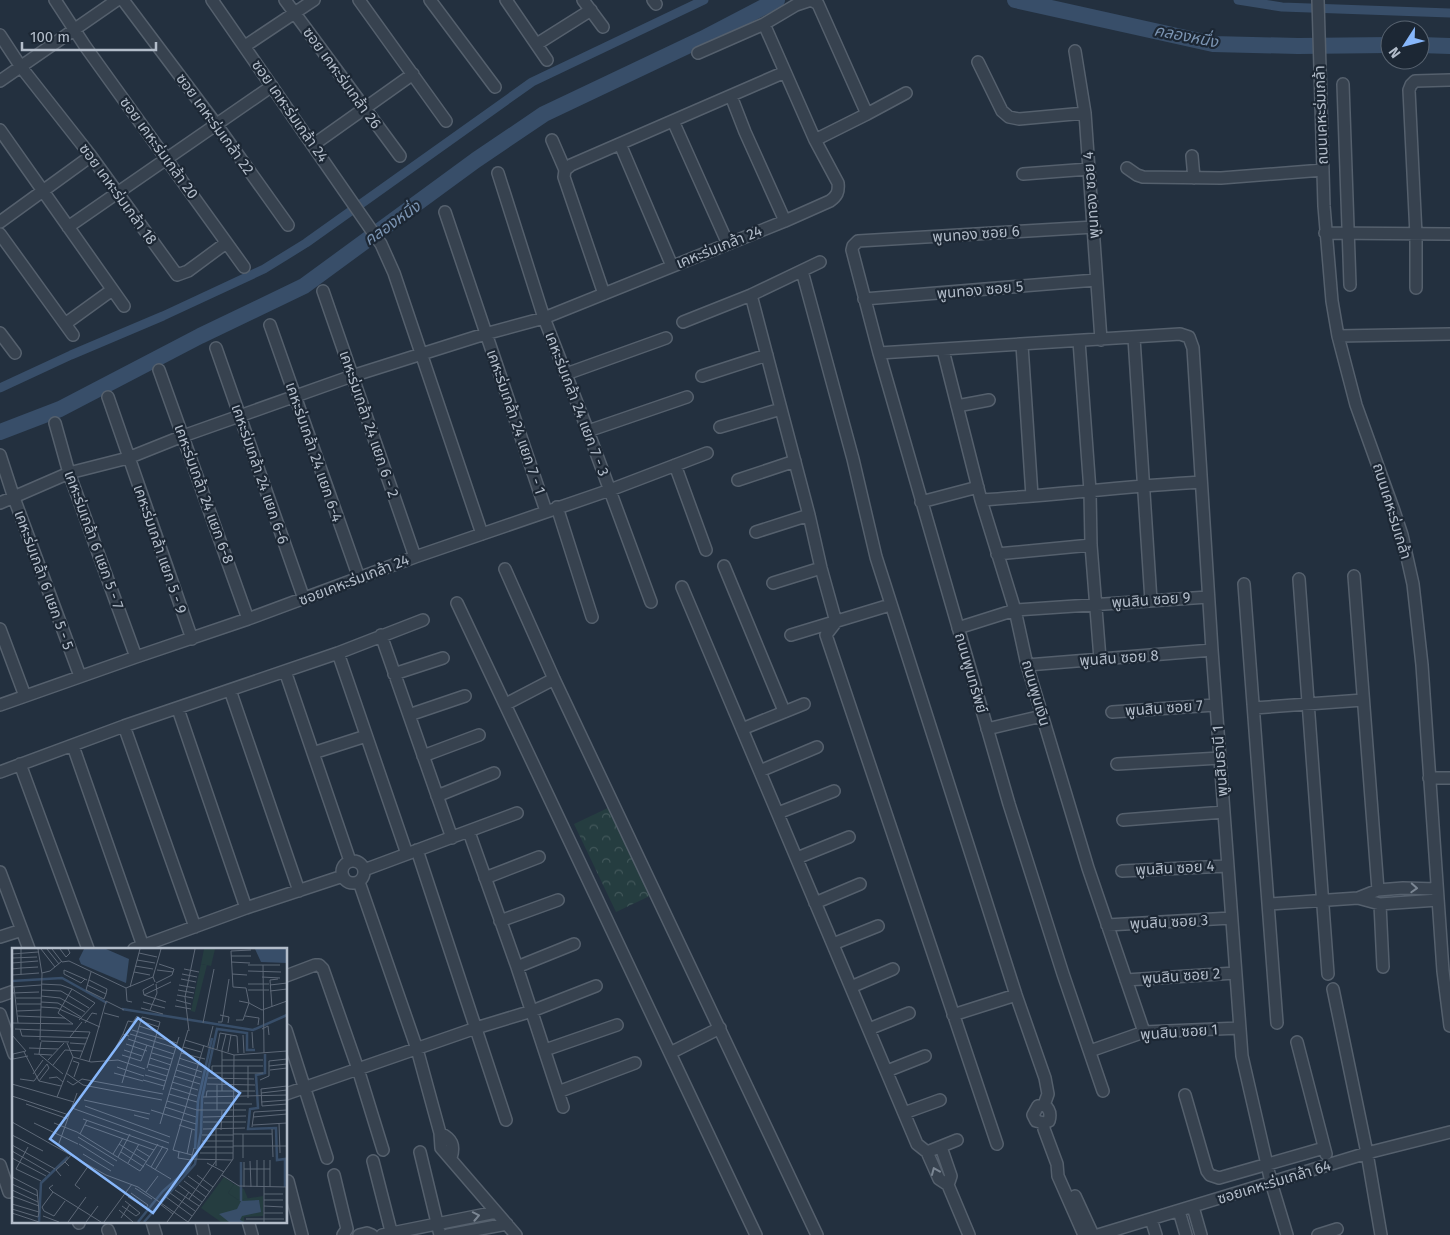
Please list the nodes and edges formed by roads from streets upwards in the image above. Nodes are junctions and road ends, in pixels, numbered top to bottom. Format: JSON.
{"nodes":[{"id":1,"x":55,"y":0,"type":"edge"},
{"id":2,"x":116,"y":0,"type":"edge"},
{"id":3,"x":123,"y":0,"type":"edge"},
{"id":4,"x":212,"y":0,"type":"edge"},
{"id":5,"x":285,"y":0,"type":"edge"},
{"id":6,"x":314,"y":0,"type":"edge"},
{"id":7,"x":359,"y":0,"type":"edge"},
{"id":8,"x":430,"y":0,"type":"edge"},
{"id":9,"x":506,"y":0,"type":"edge"},
{"id":10,"x":583,"y":0,"type":"edge"},
{"id":11,"x":1318,"y":2,"type":"edge"},
{"id":12,"x":795,"y":3,"type":"edge"},
{"id":13,"x":591,"y":10,"type":"junction"},
{"id":14,"x":294,"y":13,"type":"junction"},
{"id":15,"x":764,"y":24,"type":"junction"},
{"id":16,"x":603,"y":27,"type":"dead end"},
{"id":17,"x":75,"y":29,"type":"junction"},
{"id":18,"x":0,"y":35,"type":"edge"},
{"id":19,"x":537,"y":44,"type":"junction"},
{"id":20,"x":245,"y":46,"type":"junction"},
{"id":21,"x":1075,"y":51,"type":"dead end"},
{"id":22,"x":698,"y":53,"type":"dead end"},
{"id":23,"x":547,"y":60,"type":"dead end"},
{"id":24,"x":978,"y":62,"type":"dead end"},
{"id":25,"x":21,"y":67,"type":"junction"},
{"id":26,"x":785,"y":72,"type":"junction"},
{"id":27,"x":413,"y":74,"type":"junction"},
{"id":28,"x":1450,"y":80,"type":"edge"},
{"id":29,"x":0,"y":81,"type":"edge"},
{"id":30,"x":1343,"y":84,"type":"dead end"},
{"id":31,"x":272,"y":86,"type":"junction"},
{"id":32,"x":494,"y":87,"type":"dead end"},
{"id":33,"x":906,"y":93,"type":"dead end"},
{"id":34,"x":731,"y":96,"type":"junction"},
{"id":35,"x":364,"y":108,"type":"junction"},
{"id":36,"x":1085,"y":113,"type":"junction"},
{"id":37,"x":867,"y":114,"type":"junction"},
{"id":38,"x":673,"y":120,"type":"junction"},
{"id":39,"x":446,"y":121,"type":"dead end"},
{"id":40,"x":216,"y":124,"type":"junction"},
{"id":41,"x":0,"y":130,"type":"edge"},
{"id":42,"x":552,"y":140,"type":"dead end"},
{"id":43,"x":815,"y":140,"type":"junction"},
{"id":44,"x":620,"y":144,"type":"junction"},
{"id":45,"x":313,"y":145,"type":"junction"},
{"id":46,"x":91,"y":156,"type":"junction"},
{"id":47,"x":400,"y":156,"type":"dead end"},
{"id":48,"x":1192,"y":156,"type":"dead end"},
{"id":49,"x":166,"y":159,"type":"junction"},
{"id":50,"x":1127,"y":168,"type":"dead end"},
{"id":51,"x":1089,"y":169,"type":"junction"},
{"id":52,"x":565,"y":170,"type":"junction"},
{"id":53,"x":1323,"y":170,"type":"junction"},
{"id":54,"x":498,"y":173,"type":"dead end"},
{"id":55,"x":1023,"y":174,"type":"dead end"},
{"id":56,"x":1194,"y":178,"type":"junction"},
{"id":57,"x":43,"y":191,"type":"junction"},
{"id":58,"x":118,"y":193,"type":"junction"},
{"id":59,"x":445,"y":212,"type":"dead end"},
{"id":60,"x":785,"y":221,"type":"junction"},
{"id":61,"x":0,"y":222,"type":"edge"},
{"id":62,"x":288,"y":225,"type":"dead end"},
{"id":63,"x":68,"y":227,"type":"junction"},
{"id":64,"x":1094,"y":227,"type":"junction"},
{"id":65,"x":0,"y":234,"type":"edge"},
{"id":66,"x":1325,"y":234,"type":"junction"},
{"id":67,"x":1348,"y":234,"type":"junction"},
{"id":68,"x":1450,"y":234,"type":"edge"},
{"id":69,"x":1416,"y":235,"type":"junction"},
{"id":70,"x":226,"y":243,"type":"junction"},
{"id":71,"x":728,"y":244,"type":"junction"},
{"id":72,"x":855,"y":246,"type":"joint"},
{"id":73,"x":820,"y":262,"type":"dead end"},
{"id":74,"x":672,"y":266,"type":"junction"},
{"id":75,"x":244,"y":267,"type":"dead end"},
{"id":76,"x":802,"y":271,"type":"junction"},
{"id":77,"x":1096,"y":280,"type":"junction"},
{"id":78,"x":1350,"y":286,"type":"dead end"},
{"id":79,"x":1416,"y":288,"type":"dead end"},
{"id":80,"x":112,"y":290,"type":"junction"},
{"id":81,"x":323,"y":291,"type":"dead end"},
{"id":82,"x":604,"y":294,"type":"junction"},
{"id":83,"x":750,"y":295,"type":"junction"},
{"id":84,"x":864,"y":299,"type":"junction"},
{"id":85,"x":124,"y":306,"type":"dead end"},
{"id":86,"x":544,"y":318,"type":"junction"},
{"id":87,"x":683,"y":322,"type":"dead end"},
{"id":88,"x":65,"y":324,"type":"junction"},
{"id":89,"x":270,"y":325,"type":"dead end"},
{"id":90,"x":485,"y":334,"type":"junction"},
{"id":91,"x":1450,"y":334,"type":"edge"},
{"id":92,"x":73,"y":336,"type":"dead end"},
{"id":93,"x":1338,"y":336,"type":"junction"},
{"id":94,"x":1,"y":337,"type":"edge"},
{"id":95,"x":666,"y":338,"type":"dead end"},
{"id":96,"x":1134,"y":338,"type":"junction"},
{"id":97,"x":1101,"y":340,"type":"junction"},
{"id":98,"x":1078,"y":341,"type":"junction"},
{"id":99,"x":1022,"y":345,"type":"junction"},
{"id":100,"x":216,"y":348,"type":"dead end"},
{"id":101,"x":943,"y":350,"type":"junction"},
{"id":102,"x":15,"y":353,"type":"dead end"},
{"id":103,"x":879,"y":354,"type":"junction"},
{"id":104,"x":421,"y":355,"type":"junction"},
{"id":105,"x":767,"y":355,"type":"junction"},
{"id":106,"x":159,"y":370,"type":"dead end"},
{"id":107,"x":566,"y":374,"type":"junction"},
{"id":108,"x":352,"y":376,"type":"junction"},
{"id":109,"x":702,"y":376,"type":"dead end"},
{"id":110,"x":295,"y":396,"type":"junction"},
{"id":111,"x":108,"y":397,"type":"dead end"},
{"id":112,"x":687,"y":397,"type":"dead end"},
{"id":113,"x":989,"y":400,"type":"dead end"},
{"id":114,"x":957,"y":406,"type":"junction"},
{"id":115,"x":781,"y":409,"type":"junction"},
{"id":116,"x":239,"y":417,"type":"junction"},
{"id":117,"x":54,"y":423,"type":"dead end"},
{"id":118,"x":720,"y":427,"type":"dead end"},
{"id":119,"x":588,"y":431,"type":"junction"},
{"id":120,"x":183,"y":436,"type":"junction"},
{"id":121,"x":707,"y":453,"type":"dead end"},
{"id":122,"x":0,"y":455,"type":"edge"},
{"id":123,"x":128,"y":458,"type":"junction"},
{"id":124,"x":795,"y":461,"type":"junction"},
{"id":125,"x":675,"y":465,"type":"junction"},
{"id":126,"x":69,"y":474,"type":"junction"},
{"id":127,"x":738,"y":480,"type":"dead end"},
{"id":128,"x":1201,"y":482,"type":"junction"},
{"id":129,"x":1143,"y":485,"type":"junction"},
{"id":130,"x":978,"y":487,"type":"junction"},
{"id":131,"x":610,"y":490,"type":"junction"},
{"id":132,"x":1090,"y":491,"type":"junction"},
{"id":133,"x":1032,"y":496,"type":"junction"},
{"id":134,"x":14,"y":498,"type":"junction"},
{"id":135,"x":981,"y":500,"type":"junction"},
{"id":136,"x":921,"y":502,"type":"junction"},
{"id":137,"x":0,"y":503,"type":"edge"},
{"id":138,"x":552,"y":509,"type":"junction"},
{"id":139,"x":809,"y":515,"type":"junction"},
{"id":140,"x":756,"y":532,"type":"dead end"},
{"id":141,"x":482,"y":534,"type":"junction"},
{"id":142,"x":1091,"y":546,"type":"junction"},
{"id":143,"x":706,"y":550,"type":"dead end"},
{"id":144,"x":998,"y":554,"type":"junction"},
{"id":145,"x":415,"y":557,"type":"junction"},
{"id":146,"x":724,"y":566,"type":"dead end"},
{"id":147,"x":821,"y":568,"type":"junction"},
{"id":148,"x":505,"y":569,"type":"dead end"},
{"id":149,"x":1354,"y":576,"type":"dead end"},
{"id":150,"x":359,"y":578,"type":"junction"},
{"id":151,"x":1299,"y":580,"type":"dead end"},
{"id":152,"x":774,"y":583,"type":"dead end"},
{"id":153,"x":1244,"y":584,"type":"dead end"},
{"id":154,"x":682,"y":587,"type":"dead end"},
{"id":155,"x":1208,"y":596,"type":"junction"},
{"id":156,"x":304,"y":599,"type":"junction"},
{"id":157,"x":1150,"y":601,"type":"junction"},
{"id":158,"x":651,"y":602,"type":"dead end"},
{"id":159,"x":458,"y":603,"type":"dead end"},
{"id":160,"x":1095,"y":604,"type":"junction"},
{"id":161,"x":890,"y":605,"type":"junction"},
{"id":162,"x":1015,"y":610,"type":"junction"},
{"id":163,"x":592,"y":617,"type":"dead end"},
{"id":164,"x":248,"y":619,"type":"junction"},
{"id":165,"x":423,"y":620,"type":"dead end"},
{"id":166,"x":836,"y":622,"type":"junction"},
{"id":167,"x":958,"y":628,"type":"junction"},
{"id":168,"x":0,"y":629,"type":"edge"},
{"id":169,"x":381,"y":635,"type":"junction"},
{"id":170,"x":791,"y":635,"type":"dead end"},
{"id":171,"x":192,"y":639,"type":"junction"},
{"id":172,"x":1212,"y":650,"type":"junction"},
{"id":173,"x":338,"y":653,"type":"junction"},
{"id":174,"x":136,"y":657,"type":"junction"},
{"id":175,"x":443,"y":658,"type":"dead end"},
{"id":176,"x":1100,"y":660,"type":"junction"},
{"id":177,"x":1027,"y":665,"type":"junction"},
{"id":178,"x":285,"y":671,"type":"junction"},
{"id":179,"x":394,"y":674,"type":"junction"},
{"id":180,"x":80,"y":676,"type":"junction"},
{"id":181,"x":554,"y":679,"type":"junction"},
{"id":182,"x":230,"y":690,"type":"junction"},
{"id":183,"x":25,"y":696,"type":"junction"},
{"id":184,"x":465,"y":696,"type":"dead end"},
{"id":185,"x":1363,"y":700,"type":"junction"},
{"id":186,"x":506,"y":704,"type":"junction"},
{"id":187,"x":804,"y":704,"type":"dead end"},
{"id":188,"x":1307,"y":704,"type":"junction"},
{"id":189,"x":0,"y":705,"type":"edge"},
{"id":190,"x":1216,"y":705,"type":"junction"},
{"id":191,"x":1254,"y":708,"type":"junction"},
{"id":192,"x":178,"y":709,"type":"junction"},
{"id":193,"x":784,"y":712,"type":"junction"},
{"id":194,"x":1112,"y":712,"type":"dead end"},
{"id":195,"x":409,"y":716,"type":"junction"},
{"id":196,"x":1042,"y":716,"type":"junction"},
{"id":197,"x":124,"y":726,"type":"junction"},
{"id":198,"x":742,"y":728,"type":"junction"},
{"id":199,"x":987,"y":729,"type":"junction"},
{"id":200,"x":479,"y":735,"type":"dead end"},
{"id":201,"x":366,"y":736,"type":"junction"},
{"id":202,"x":73,"y":746,"type":"junction"},
{"id":203,"x":818,"y":747,"type":"dead end"},
{"id":204,"x":313,"y":753,"type":"junction"},
{"id":205,"x":423,"y":756,"type":"junction"},
{"id":206,"x":1220,"y":758,"type":"junction"},
{"id":207,"x":20,"y":764,"type":"junction"},
{"id":208,"x":1116,"y":764,"type":"dead end"},
{"id":209,"x":760,"y":771,"type":"junction"},
{"id":210,"x":0,"y":772,"type":"edge"},
{"id":211,"x":494,"y":774,"type":"dead end"},
{"id":212,"x":1429,"y":778,"type":"junction"},
{"id":213,"x":1450,"y":778,"type":"edge"},
{"id":214,"x":834,"y":791,"type":"dead end"},
{"id":215,"x":437,"y":796,"type":"junction"},
{"id":216,"x":1224,"y":812,"type":"junction"},
{"id":217,"x":517,"y":813,"type":"dead end"},
{"id":218,"x":778,"y":813,"type":"junction"},
{"id":219,"x":1123,"y":820,"type":"dead end"},
{"id":220,"x":469,"y":832,"type":"junction"},
{"id":221,"x":848,"y":837,"type":"dead end"},
{"id":222,"x":452,"y":838,"type":"junction"},
{"id":223,"x":412,"y":852,"type":"junction"},
{"id":224,"x":539,"y":857,"type":"dead end"},
{"id":225,"x":797,"y":858,"type":"junction"},
{"id":226,"x":350,"y":861,"type":"junction"},
{"id":227,"x":1227,"y":866,"type":"junction"},
{"id":228,"x":364,"y":870,"type":"junction"},
{"id":229,"x":1122,"y":871,"type":"dead end"},
{"id":230,"x":1,"y":876,"type":"edge"},
{"id":231,"x":343,"y":876,"type":"junction"},
{"id":232,"x":485,"y":878,"type":"junction"},
{"id":233,"x":359,"y":882,"type":"junction"},
{"id":234,"x":860,"y":884,"type":"dead end"},
{"id":235,"x":1384,"y":889,"type":"junction"},
{"id":236,"x":299,"y":891,"type":"junction"},
{"id":237,"x":1438,"y":895,"type":"junction"},
{"id":238,"x":1358,"y":898,"type":"junction"},
{"id":239,"x":558,"y":900,"type":"dead end"},
{"id":240,"x":1322,"y":900,"type":"junction"},
{"id":241,"x":816,"y":903,"type":"junction"},
{"id":242,"x":1269,"y":904,"type":"junction"},
{"id":243,"x":1385,"y":904,"type":"junction"},
{"id":244,"x":246,"y":908,"type":"junction"},
{"id":245,"x":1231,"y":918,"type":"junction"},
{"id":246,"x":500,"y":921,"type":"junction"},
{"id":247,"x":1107,"y":925,"type":"junction"},
{"id":248,"x":878,"y":926,"type":"dead end"},
{"id":249,"x":194,"y":927,"type":"junction"},
{"id":250,"x":22,"y":930,"type":"junction"},
{"id":251,"x":0,"y":937,"type":"edge"},
{"id":252,"x":574,"y":944,"type":"dead end"},
{"id":253,"x":833,"y":944,"type":"junction"},
{"id":254,"x":29,"y":948,"type":"edge"},
{"id":255,"x":88,"y":948,"type":"edge"},
{"id":256,"x":140,"y":948,"type":"edge"},
{"id":257,"x":517,"y":967,"type":"junction"},
{"id":258,"x":1383,"y":967,"type":"dead end"},
{"id":259,"x":893,"y":970,"type":"dead end"},
{"id":260,"x":1447,"y":971,"type":"edge"},
{"id":261,"x":1235,"y":973,"type":"junction"},
{"id":262,"x":1328,"y":974,"type":"dead end"},
{"id":263,"x":288,"y":975,"type":"edge"},
{"id":264,"x":1126,"y":980,"type":"junction"},
{"id":265,"x":596,"y":986,"type":"dead end"},
{"id":266,"x":851,"y":987,"type":"junction"},
{"id":267,"x":1333,"y":989,"type":"dead end"},
{"id":268,"x":12,"y":992,"type":"edge"},
{"id":269,"x":1016,"y":995,"type":"junction"},
{"id":270,"x":0,"y":996,"type":"edge"},
{"id":271,"x":532,"y":1011,"type":"junction"},
{"id":272,"x":909,"y":1013,"type":"dead end"},
{"id":273,"x":0,"y":1014,"type":"edge"},
{"id":274,"x":953,"y":1016,"type":"junction"},
{"id":275,"x":1276,"y":1023,"type":"dead end"},
{"id":276,"x":617,"y":1025,"type":"dead end"},
{"id":277,"x":1450,"y":1026,"type":"edge"},
{"id":278,"x":476,"y":1028,"type":"junction"},
{"id":279,"x":720,"y":1028,"type":"junction"},
{"id":280,"x":1240,"y":1028,"type":"junction"},
{"id":281,"x":869,"y":1030,"type":"junction"},
{"id":282,"x":1144,"y":1032,"type":"junction"},
{"id":283,"x":288,"y":1036,"type":"edge"},
{"id":284,"x":1298,"y":1042,"type":"dead end"},
{"id":285,"x":12,"y":1048,"type":"edge"},
{"id":286,"x":417,"y":1049,"type":"junction"},
{"id":287,"x":545,"y":1050,"type":"junction"},
{"id":288,"x":1090,"y":1050,"type":"junction"},
{"id":289,"x":670,"y":1053,"type":"junction"},
{"id":290,"x":925,"y":1056,"type":"dead end"},
{"id":291,"x":636,"y":1063,"type":"dead end"},
{"id":292,"x":358,"y":1069,"type":"junction"},
{"id":293,"x":886,"y":1071,"type":"junction"},
{"id":294,"x":306,"y":1087,"type":"junction"},
{"id":295,"x":1104,"y":1091,"type":"dead end"},
{"id":296,"x":558,"y":1092,"type":"junction"},
{"id":297,"x":288,"y":1093,"type":"edge"},
{"id":298,"x":1186,"y":1095,"type":"dead end"},
{"id":299,"x":940,"y":1100,"type":"dead end"},
{"id":300,"x":563,"y":1107,"type":"dead end"},
{"id":301,"x":904,"y":1113,"type":"junction"},
{"id":302,"x":506,"y":1120,"type":"dead end"},
{"id":303,"x":1450,"y":1132,"type":"edge"},
{"id":304,"x":440,"y":1134,"type":"junction"},
{"id":305,"x":957,"y":1140,"type":"dead end"},
{"id":306,"x":997,"y":1144,"type":"dead end"},
{"id":307,"x":942,"y":1147,"type":"junction"},
{"id":308,"x":1324,"y":1148,"type":"junction"},
{"id":309,"x":383,"y":1150,"type":"dead end"},
{"id":310,"x":420,"y":1152,"type":"dead end"},
{"id":311,"x":927,"y":1152,"type":"junction"},
{"id":312,"x":1367,"y":1153,"type":"junction"},
{"id":313,"x":327,"y":1158,"type":"dead end"},
{"id":314,"x":451,"y":1158,"type":"junction"},
{"id":315,"x":373,"y":1161,"type":"dead end"},
{"id":316,"x":1057,"y":1164,"type":"junction"},
{"id":317,"x":0,"y":1165,"type":"edge"},
{"id":318,"x":1268,"y":1165,"type":"junction"},
{"id":319,"x":1329,"y":1165,"type":"junction"},
{"id":320,"x":334,"y":1175,"type":"dead end"},
{"id":321,"x":288,"y":1182,"type":"dead end"},
{"id":322,"x":1272,"y":1182,"type":"junction"},
{"id":323,"x":948,"y":1185,"type":"junction"},
{"id":324,"x":8,"y":1192,"type":"edge"},
{"id":325,"x":1193,"y":1207,"type":"junction"},
{"id":326,"x":1179,"y":1211,"type":"junction"},
{"id":327,"x":496,"y":1212,"type":"junction"},
{"id":328,"x":1151,"y":1219,"type":"junction"},
{"id":329,"x":456,"y":1220,"type":"junction"},
{"id":330,"x":152,"y":1222,"type":"edge"},
{"id":331,"x":201,"y":1222,"type":"edge"},
{"id":332,"x":248,"y":1222,"type":"edge"},
{"id":333,"x":507,"y":1224,"type":"junction"},
{"id":334,"x":439,"y":1229,"type":"edge"},
{"id":335,"x":1337,"y":1229,"type":"dead end"},
{"id":336,"x":388,"y":1234,"type":"edge"},
{"id":337,"x":456,"y":1234,"type":"edge"},
{"id":338,"x":156,"y":1235,"type":"edge"},
{"id":339,"x":204,"y":1235,"type":"edge"},
{"id":340,"x":252,"y":1235,"type":"edge"},
{"id":341,"x":302,"y":1235,"type":"edge"},
{"id":342,"x":343,"y":1235,"type":"edge"},
{"id":343,"x":359,"y":1235,"type":"edge"},
{"id":344,"x":372,"y":1235,"type":"edge"},
{"id":345,"x":516,"y":1235,"type":"edge"},
{"id":346,"x":756,"y":1235,"type":"edge"},
{"id":347,"x":816,"y":1235,"type":"edge"},
{"id":348,"x":969,"y":1235,"type":"edge"},
{"id":349,"x":1084,"y":1235,"type":"edge"},
{"id":350,"x":1093,"y":1235,"type":"edge"},
{"id":351,"x":1098,"y":1235,"type":"edge"},
{"id":352,"x":1156,"y":1235,"type":"edge"},
{"id":353,"x":1186,"y":1235,"type":"edge"},
{"id":354,"x":1201,"y":1235,"type":"edge"},
{"id":355,"x":1287,"y":1235,"type":"edge"},
{"id":356,"x":1318,"y":1235,"type":"edge"},
{"id":357,"x":1381,"y":1235,"type":"edge"}],
"edges":[{"from":1,"to":17,"type":"street","name":"ซอย เคหะร่มเกล้า 20"},
{"from":2,"to":17,"type":"street"},
{"from":3,"to":40,"type":"street","name":"ซอย เคหะร่มเกล้า 22"},
{"from":4,"to":20,"type":"street","name":"ซอย เคหะร่มเกล้า 24"},
{"from":5,"to":14,"type":"street","name":"ซอย เคหะร่มเกล้า 26"},
{"from":6,"to":14,"type":"street"},
{"from":7,"to":27,"type":"street"},
{"from":8,"to":32,"type":"street"},
{"from":9,"to":19,"type":"street"},
{"from":10,"to":13,"type":"street"},
{"from":11,"to":53,"type":"street","name":"ถนนเคหะร่มเกล้า"},
{"from":12,"to":15,"type":"street"},
{"from":12,"to":37,"type":"street"},
{"from":13,"to":16,"type":"street"},
{"from":13,"to":19,"type":"street"},
{"from":14,"to":20,"type":"street"},
{"from":14,"to":35,"type":"street","name":"ซอย เคหะร่มเกล้า 26"},
{"from":15,"to":22,"type":"street"},
{"from":15,"to":26,"type":"street","name":"เคหะร่มเกล้า 24"},
{"from":17,"to":25,"type":"street"},
{"from":17,"to":49,"type":"street","name":"ซอย เคหะร่มเกล้า 20"},
{"from":18,"to":25,"type":"street","name":"ซอย เคหะร่มเกล้า 18"},
{"from":19,"to":23,"type":"street"},
{"from":20,"to":31,"type":"street","name":"ซอย เคหะร่มเกล้า 24"},
{"from":21,"to":36,"type":"street","name":"พูนทอง ซอย 4"},
{"from":24,"to":36,"type":"street"},
{"from":25,"to":29,"type":"street"},
{"from":25,"to":46,"type":"street","name":"ซอย เคหะร่มเกล้า 18"},
{"from":26,"to":34,"type":"street"},
{"from":26,"to":43,"type":"street","name":"เคหะร่มเกล้า 24"},
{"from":27,"to":35,"type":"street"},
{"from":27,"to":39,"type":"street"},
{"from":28,"to":69,"type":"street"},
{"from":30,"to":67,"type":"street"},
{"from":31,"to":40,"type":"street"},
{"from":31,"to":45,"type":"street","name":"ซอย เคหะร่มเกล้า 24"},
{"from":33,"to":37,"type":"street"},
{"from":34,"to":38,"type":"street"},
{"from":34,"to":60,"type":"street"},
{"from":35,"to":45,"type":"street"},
{"from":35,"to":47,"type":"street","name":"ซอย เคหะร่มเกล้า 26"},
{"from":36,"to":51,"type":"street","name":"พูนทอง ซอย 4"},
{"from":37,"to":43,"type":"street"},
{"from":38,"to":44,"type":"street"},
{"from":38,"to":71,"type":"street"},
{"from":40,"to":49,"type":"street"},
{"from":40,"to":62,"type":"street","name":"ซอย เคหะร่มเกล้า 22"},
{"from":41,"to":57,"type":"street"},
{"from":42,"to":52,"type":"street"},
{"from":43,"to":60,"type":"street","name":"เคหะร่มเกล้า 24"},
{"from":44,"to":52,"type":"street"},
{"from":44,"to":74,"type":"street"},
{"from":45,"to":104,"type":"street","name":"ซอย เคหะร่มเกล้า 24"},
{"from":46,"to":57,"type":"street"},
{"from":46,"to":58,"type":"street","name":"ซอย เคหะร่มเกล้า 18"},
{"from":48,"to":56,"type":"street"},
{"from":49,"to":58,"type":"street"},
{"from":49,"to":70,"type":"street","name":"ซอย เคหะร่มเกล้า 20"},
{"from":50,"to":56,"type":"street"},
{"from":51,"to":55,"type":"street"},
{"from":51,"to":64,"type":"street","name":"พูนทอง ซอย 4"},
{"from":52,"to":82,"type":"street"},
{"from":53,"to":56,"type":"street"},
{"from":53,"to":66,"type":"street","name":"ถนนเคหะร่มเกล้า"},
{"from":54,"to":86,"type":"street","name":"เคหะร่มเกล้า 24 แยก 7 - 3"},
{"from":57,"to":61,"type":"street"},
{"from":57,"to":63,"type":"street"},
{"from":58,"to":63,"type":"street"},
{"from":58,"to":70,"type":"street","name":"ซอย เคหะร่มเกล้า 18"},
{"from":59,"to":90,"type":"street","name":"เคหะร่มเกล้า 24 แยก 7 - 1"},
{"from":60,"to":71,"type":"street","name":"เคหะร่มเกล้า 24"},
{"from":63,"to":80,"type":"street"},
{"from":64,"to":72,"type":"street","name":"พูนทอง ซอย 6"},
{"from":64,"to":77,"type":"street","name":"พูนทอง ซอย 4"},
{"from":65,"to":88,"type":"street"},
{"from":66,"to":67,"type":"street"},
{"from":66,"to":93,"type":"street","name":"ถนนเคหะร่มเกล้า"},
{"from":67,"to":69,"type":"street"},
{"from":67,"to":78,"type":"street"},
{"from":68,"to":69,"type":"street"},
{"from":69,"to":79,"type":"street"},
{"from":70,"to":75,"type":"street","name":"ซอย เคหะร่มเกล้า 20"},
{"from":71,"to":74,"type":"street","name":"เคหะร่มเกล้า 24"},
{"from":72,"to":84,"type":"street","name":"ถนนพูนทรัพย์"},
{"from":73,"to":76,"type":"street"},
{"from":74,"to":82,"type":"street","name":"เคหะร่มเกล้า 24"},
{"from":76,"to":83,"type":"street"},
{"from":76,"to":161,"type":"street"},
{"from":77,"to":84,"type":"street","name":"พูนทอง ซอย 5"},
{"from":77,"to":97,"type":"street","name":"พูนทอง ซอย 4"},
{"from":80,"to":85,"type":"street"},
{"from":80,"to":88,"type":"street"},
{"from":81,"to":108,"type":"street","name":"เคหะร่มเกล้า 24 แยก 6 - 2"},
{"from":82,"to":86,"type":"street","name":"เคหะร่มเกล้า 24"},
{"from":83,"to":87,"type":"street"},
{"from":83,"to":105,"type":"street"},
{"from":84,"to":103,"type":"street","name":"ถนนพูนทรัพย์"},
{"from":86,"to":90,"type":"street","name":"เคหะร่มเกล้า 24"},
{"from":86,"to":107,"type":"street","name":"เคหะร่มเกล้า 24 แยก 7 - 3"},
{"from":88,"to":92,"type":"street"},
{"from":89,"to":110,"type":"street","name":"เคหะร่มเกล้า 24 แยก 6-4"},
{"from":90,"to":104,"type":"street","name":"เคหะร่มเกล้า 24"},
{"from":90,"to":138,"type":"street","name":"เคหะร่มเกล้า 24 แยก 7 - 1"},
{"from":91,"to":93,"type":"street"},
{"from":93,"to":212,"type":"street","name":"ถนนเคหะร่มเกล้า"},
{"from":94,"to":102,"type":"street"},
{"from":95,"to":107,"type":"street"},
{"from":96,"to":97,"type":"street"},
{"from":96,"to":128,"type":"street","name":"พูนสินธานี 1"},
{"from":96,"to":129,"type":"street"},
{"from":97,"to":98,"type":"street"},
{"from":98,"to":99,"type":"street"},
{"from":98,"to":132,"type":"street"},
{"from":99,"to":101,"type":"street"},
{"from":99,"to":133,"type":"street"},
{"from":100,"to":116,"type":"street","name":"เคหะร่มเกล้า 24 แยก 6-6"},
{"from":101,"to":103,"type":"street"},
{"from":101,"to":114,"type":"street","name":"ถนนพูนเงิน"},
{"from":103,"to":136,"type":"street","name":"ถนนพูนทรัพย์"},
{"from":104,"to":108,"type":"street","name":"เคหะร่มเกล้า 24"},
{"from":104,"to":141,"type":"street","name":"ซอย เคหะร่มเกล้า 24"},
{"from":105,"to":109,"type":"street"},
{"from":105,"to":115,"type":"street"},
{"from":106,"to":120,"type":"street","name":"เคหะร่มเกล้า 24 แยก 6-8"},
{"from":107,"to":119,"type":"street","name":"เคหะร่มเกล้า 24 แยก 7 - 3"},
{"from":108,"to":110,"type":"street","name":"เคหะร่มเกล้า 24"},
{"from":108,"to":145,"type":"street","name":"เคหะร่มเกล้า 24 แยก 6 - 2"},
{"from":110,"to":116,"type":"street","name":"เคหะร่มเกล้า 24"},
{"from":110,"to":150,"type":"street","name":"เคหะร่มเกล้า 24 แยก 6-4"},
{"from":111,"to":123,"type":"street","name":"เคหะร่มเกล้า แยก 5 - 9"},
{"from":112,"to":119,"type":"street"},
{"from":113,"to":114,"type":"street"},
{"from":114,"to":130,"type":"street","name":"ถนนพูนเงิน"},
{"from":115,"to":118,"type":"street"},
{"from":115,"to":124,"type":"street"},
{"from":116,"to":120,"type":"street","name":"เคหะร่มเกล้า 24"},
{"from":116,"to":156,"type":"street","name":"เคหะร่มเกล้า 24 แยก 6-6"},
{"from":117,"to":126,"type":"street","name":"เคหะร่มเกล้า 6 แยก 5 - 7"},
{"from":119,"to":131,"type":"street","name":"เคหะร่มเกล้า 24 แยก 7 - 3"},
{"from":120,"to":123,"type":"street","name":"เคหะร่มเกล้า 24"},
{"from":120,"to":164,"type":"street","name":"เคหะร่มเกล้า 24 แยก 6-8"},
{"from":121,"to":125,"type":"street","name":"ซอยเคหะร่มเกล้า 24"},
{"from":122,"to":134,"type":"street","name":"เคหะร่มเกล้า 6 แยก 5 - 5"},
{"from":123,"to":126,"type":"street","name":"เคหะร่มเกล้า 24"},
{"from":123,"to":171,"type":"street","name":"เคหะร่มเกล้า แยก 5 - 9"},
{"from":124,"to":127,"type":"street"},
{"from":124,"to":139,"type":"street"},
{"from":125,"to":131,"type":"street","name":"ซอยเคหะร่มเกล้า 24"},
{"from":125,"to":143,"type":"street"},
{"from":126,"to":134,"type":"street","name":"เคหะร่มเกล้า 24"},
{"from":126,"to":174,"type":"street","name":"เคหะร่มเกล้า 6 แยก 5 - 7"},
{"from":128,"to":129,"type":"street"},
{"from":128,"to":155,"type":"street","name":"พูนสินธานี 1"},
{"from":129,"to":132,"type":"street"},
{"from":129,"to":157,"type":"street"},
{"from":130,"to":135,"type":"street","name":"ถนนพูนเงิน"},
{"from":130,"to":136,"type":"street"},
{"from":131,"to":138,"type":"street","name":"ซอยเคหะร่มเกล้า 24"},
{"from":131,"to":158,"type":"street","name":"เคหะร่มเกล้า 24 แยก 7 - 3"},
{"from":132,"to":133,"type":"street"},
{"from":132,"to":142,"type":"street"},
{"from":133,"to":135,"type":"street"},
{"from":134,"to":137,"type":"street","name":"เคหะร่มเกล้า 24"},
{"from":134,"to":180,"type":"street","name":"เคหะร่มเกล้า 6 แยก 5 - 5"},
{"from":135,"to":144,"type":"street","name":"ถนนพูนเงิน"},
{"from":136,"to":167,"type":"street","name":"ถนนพูนทรัพย์"},
{"from":138,"to":141,"type":"street","name":"ซอยเคหะร่มเกล้า 24"},
{"from":138,"to":163,"type":"street","name":"เคหะร่มเกล้า 24 แยก 7 - 1"},
{"from":139,"to":140,"type":"street"},
{"from":139,"to":147,"type":"street"},
{"from":141,"to":145,"type":"street","name":"ซอยเคหะร่มเกล้า 24"},
{"from":142,"to":144,"type":"street"},
{"from":142,"to":160,"type":"street"},
{"from":144,"to":162,"type":"street","name":"ถนนพูนเงิน"},
{"from":145,"to":150,"type":"street","name":"ซอยเคหะร่มเกล้า 24"},
{"from":146,"to":193,"type":"street"},
{"from":147,"to":152,"type":"street"},
{"from":147,"to":166,"type":"street"},
{"from":148,"to":181,"type":"street"},
{"from":149,"to":185,"type":"street"},
{"from":150,"to":156,"type":"street","name":"ซอยเคหะร่มเกล้า 24"},
{"from":151,"to":188,"type":"street"},
{"from":153,"to":191,"type":"street"},
{"from":154,"to":198,"type":"street"},
{"from":155,"to":157,"type":"street","name":"พูนสิน ซอย 9"},
{"from":155,"to":172,"type":"street","name":"พูนสินธานี 1"},
{"from":156,"to":164,"type":"street","name":"ซอยเคหะร่มเกล้า 24"},
{"from":157,"to":160,"type":"street","name":"พูนสิน ซอย 9"},
{"from":159,"to":186,"type":"street"},
{"from":160,"to":162,"type":"street","name":"พูนสิน ซอย 9"},
{"from":160,"to":176,"type":"street"},
{"from":161,"to":166,"type":"street"},
{"from":161,"to":269,"type":"street"},
{"from":162,"to":167,"type":"street","name":"พูนสิน ซอย 9"},
{"from":162,"to":177,"type":"street","name":"ถนนพูนเงิน"},
{"from":164,"to":171,"type":"street","name":"ซอยเคหะร่มเกล้า 24"},
{"from":165,"to":169,"type":"street"},
{"from":166,"to":170,"type":"street"},
{"from":166,"to":274,"type":"street"},
{"from":167,"to":199,"type":"street","name":"ถนนพูนทรัพย์"},
{"from":168,"to":183,"type":"street"},
{"from":169,"to":173,"type":"street"},
{"from":169,"to":179,"type":"street"},
{"from":171,"to":174,"type":"street","name":"ซอยเคหะร่มเกล้า 24"},
{"from":172,"to":176,"type":"street","name":"พูนสิน ซอย 8"},
{"from":172,"to":190,"type":"street","name":"พูนสินธานี 1"},
{"from":173,"to":178,"type":"street"},
{"from":173,"to":201,"type":"street"},
{"from":174,"to":180,"type":"street","name":"ซอยเคหะร่มเกล้า 24"},
{"from":175,"to":179,"type":"street"},
{"from":176,"to":177,"type":"street","name":"พูนสิน ซอย 8"},
{"from":177,"to":196,"type":"street","name":"ถนนพูนเงิน"},
{"from":178,"to":182,"type":"street"},
{"from":178,"to":204,"type":"street"},
{"from":179,"to":195,"type":"street"},
{"from":180,"to":183,"type":"street","name":"ซอยเคหะร่มเกล้า 24"},
{"from":181,"to":186,"type":"street"},
{"from":181,"to":279,"type":"street"},
{"from":182,"to":192,"type":"street"},
{"from":182,"to":236,"type":"street"},
{"from":183,"to":189,"type":"street","name":"ซอยเคหะร่มเกล้า 24"},
{"from":184,"to":195,"type":"street"},
{"from":185,"to":188,"type":"street"},
{"from":185,"to":235,"type":"street"},
{"from":186,"to":289,"type":"street"},
{"from":187,"to":193,"type":"street"},
{"from":188,"to":191,"type":"street"},
{"from":188,"to":240,"type":"street"},
{"from":190,"to":194,"type":"street","name":"พูนสิน ซอย 7"},
{"from":190,"to":206,"type":"street","name":"พูนสินธานี 1"},
{"from":191,"to":242,"type":"street"},
{"from":192,"to":197,"type":"street"},
{"from":192,"to":244,"type":"street"},
{"from":193,"to":198,"type":"street"},
{"from":195,"to":205,"type":"street"},
{"from":196,"to":199,"type":"street"},
{"from":196,"to":247,"type":"street","name":"ถนนพูนเงิน"},
{"from":197,"to":202,"type":"street"},
{"from":197,"to":249,"type":"street"},
{"from":198,"to":209,"type":"street"},
{"from":199,"to":288,"type":"street","name":"ถนนพูนทรัพย์"},
{"from":200,"to":205,"type":"street"},
{"from":201,"to":204,"type":"street"},
{"from":201,"to":223,"type":"street"},
{"from":202,"to":207,"type":"street"},
{"from":202,"to":256,"type":"street"},
{"from":203,"to":209,"type":"street"},
{"from":204,"to":226,"type":"street"},
{"from":205,"to":215,"type":"street"},
{"from":206,"to":208,"type":"street"},
{"from":206,"to":216,"type":"street","name":"พูนสินธานี 1"},
{"from":207,"to":210,"type":"street"},
{"from":207,"to":255,"type":"street"},
{"from":209,"to":218,"type":"street"},
{"from":211,"to":215,"type":"street"},
{"from":212,"to":213,"type":"street"},
{"from":212,"to":237,"type":"street","name":"ถนนเคหะร่มเกล้า"},
{"from":214,"to":218,"type":"street"},
{"from":215,"to":222,"type":"street"},
{"from":216,"to":219,"type":"street"},
{"from":216,"to":227,"type":"street","name":"พูนสินธานี 1"},
{"from":217,"to":220,"type":"street"},
{"from":218,"to":225,"type":"street"},
{"from":220,"to":222,"type":"street"},
{"from":220,"to":232,"type":"street"},
{"from":221,"to":225,"type":"street"},
{"from":222,"to":223,"type":"street"},
{"from":223,"to":228,"type":"street"},
{"from":223,"to":278,"type":"street"},
{"from":224,"to":232,"type":"street"},
{"from":225,"to":241,"type":"street"},
{"from":226,"to":228,"type":"street"},
{"from":226,"to":231,"type":"street"},
{"from":227,"to":229,"type":"street","name":"พูนสิน ซอย 4"},
{"from":227,"to":245,"type":"street","name":"พูนสินธานี 1"},
{"from":228,"to":233,"type":"street"},
{"from":230,"to":250,"type":"street"},
{"from":231,"to":233,"type":"street"},
{"from":231,"to":236,"type":"street"},
{"from":232,"to":246,"type":"street"},
{"from":233,"to":286,"type":"street"},
{"from":234,"to":241,"type":"street"},
{"from":235,"to":237,"type":"street","one_way":true},
{"from":235,"to":238,"type":"street"},
{"from":235,"to":243,"type":"street"},
{"from":236,"to":244,"type":"street"},
{"from":237,"to":243,"type":"street"},
{"from":237,"to":260,"type":"street","name":"ถนนเคหะร่มเกล้า"},
{"from":238,"to":240,"type":"street"},
{"from":238,"to":243,"type":"street"},
{"from":239,"to":246,"type":"street"},
{"from":240,"to":242,"type":"street"},
{"from":240,"to":262,"type":"street"},
{"from":241,"to":253,"type":"street"},
{"from":242,"to":275,"type":"street"},
{"from":243,"to":258,"type":"street"},
{"from":244,"to":249,"type":"street"},
{"from":245,"to":247,"type":"street","name":"พูนสิน ซอย 3"},
{"from":245,"to":261,"type":"street","name":"พูนสินธานี 1"},
{"from":246,"to":257,"type":"street"},
{"from":247,"to":264,"type":"street","name":"ถนนพูนเงิน"},
{"from":248,"to":253,"type":"street"},
{"from":249,"to":256,"type":"street"},
{"from":250,"to":251,"type":"street"},
{"from":250,"to":254,"type":"street"},
{"from":252,"to":257,"type":"street"},
{"from":253,"to":266,"type":"street"},
{"from":257,"to":271,"type":"street"},
{"from":259,"to":266,"type":"street"},
{"from":260,"to":277,"type":"street","name":"ถนนเคหะร่มเกล้า"},
{"from":261,"to":264,"type":"street","name":"พูนสิน ซอย 2"},
{"from":261,"to":280,"type":"street","name":"พูนสินธานี 1"},
{"from":263,"to":292,"type":"street"},
{"from":264,"to":282,"type":"street","name":"ถนนพูนเงิน"},
{"from":265,"to":271,"type":"street"},
{"from":266,"to":281,"type":"street"},
{"from":267,"to":312,"type":"street"},
{"from":268,"to":270,"type":"street"},
{"from":269,"to":274,"type":"street"},
{"from":269,"to":316,"type":"street"},
{"from":271,"to":278,"type":"street"},
{"from":271,"to":287,"type":"street"},
{"from":272,"to":281,"type":"street"},
{"from":273,"to":285,"type":"street"},
{"from":274,"to":306,"type":"street"},
{"from":276,"to":287,"type":"street"},
{"from":278,"to":286,"type":"street"},
{"from":278,"to":302,"type":"street"},
{"from":279,"to":289,"type":"street"},
{"from":279,"to":347,"type":"street"},
{"from":280,"to":282,"type":"street","name":"พูนสิน ซอย 1"},
{"from":280,"to":318,"type":"street","name":"พูนสินธานี 1"},
{"from":281,"to":293,"type":"street"},
{"from":282,"to":288,"type":"street","name":"พูนสิน ซอย 1"},
{"from":283,"to":294,"type":"street"},
{"from":284,"to":308,"type":"street"},
{"from":286,"to":292,"type":"street"},
{"from":286,"to":304,"type":"street"},
{"from":287,"to":296,"type":"street"},
{"from":288,"to":295,"type":"street","name":"ถนนพูนทรัพย์"},
{"from":289,"to":346,"type":"street"},
{"from":290,"to":293,"type":"street"},
{"from":291,"to":296,"type":"street"},
{"from":292,"to":294,"type":"street"},
{"from":292,"to":309,"type":"street"},
{"from":293,"to":301,"type":"street"},
{"from":294,"to":297,"type":"street"},
{"from":294,"to":313,"type":"street"},
{"from":296,"to":300,"type":"street"},
{"from":298,"to":318,"type":"street"},
{"from":299,"to":301,"type":"street"},
{"from":301,"to":311,"type":"street"},
{"from":303,"to":312,"type":"street","name":"ซอยเคหะร่มเกล้า 64"},
{"from":304,"to":314,"type":"street"},
{"from":304,"to":314,"type":"street"},
{"from":305,"to":307,"type":"street"},
{"from":307,"to":311,"type":"street"},
{"from":307,"to":323,"type":"street"},
{"from":308,"to":318,"type":"street"},
{"from":308,"to":319,"type":"street"},
{"from":310,"to":334,"type":"street"},
{"from":323,"to":311,"type":"street","one_way":true},
{"from":312,"to":319,"type":"street","name":"ซอยเคหะร่มเกล้า 64"},
{"from":312,"to":357,"type":"street"},
{"from":314,"to":327,"type":"street"},
{"from":315,"to":336,"type":"street"},
{"from":316,"to":349,"type":"street"},
{"from":316,"to":350,"type":"street"},
{"from":317,"to":324,"type":"street"},
{"from":318,"to":322,"type":"street","name":"พูนสินธานี 1"},
{"from":319,"to":322,"type":"street","name":"ซอยเคหะร่มเกล้า 64"},
{"from":320,"to":342,"type":"street"},
{"from":321,"to":341,"type":"street"},
{"from":322,"to":325,"type":"street","name":"ซอยเคหะร่มเกล้า 64"},
{"from":322,"to":355,"type":"street","name":"พูนสินธานี 1"},
{"from":323,"to":348,"type":"street"},
{"from":325,"to":326,"type":"street","name":"ซอยเคหะร่มเกล้า 64"},
{"from":325,"to":354,"type":"street"},
{"from":326,"to":328,"type":"street","name":"ซอยเคหะร่มเกล้า 64"},
{"from":326,"to":353,"type":"street"},
{"from":329,"to":327,"type":"street","one_way":true},
{"from":327,"to":333,"type":"street"},
{"from":328,"to":351,"type":"street","name":"ซอยเคหะร่มเกล้า 64"},
{"from":328,"to":352,"type":"street"},
{"from":329,"to":334,"type":"street"},
{"from":329,"to":337,"type":"street"},
{"from":330,"to":338,"type":"street"},
{"from":331,"to":339,"type":"street"},
{"from":332,"to":340,"type":"street"},
{"from":333,"to":337,"type":"street"},
{"from":333,"to":345,"type":"street"},
{"from":334,"to":336,"type":"street"},
{"from":335,"to":356,"type":"street"},
{"from":343,"to":344,"type":"street"}]}
